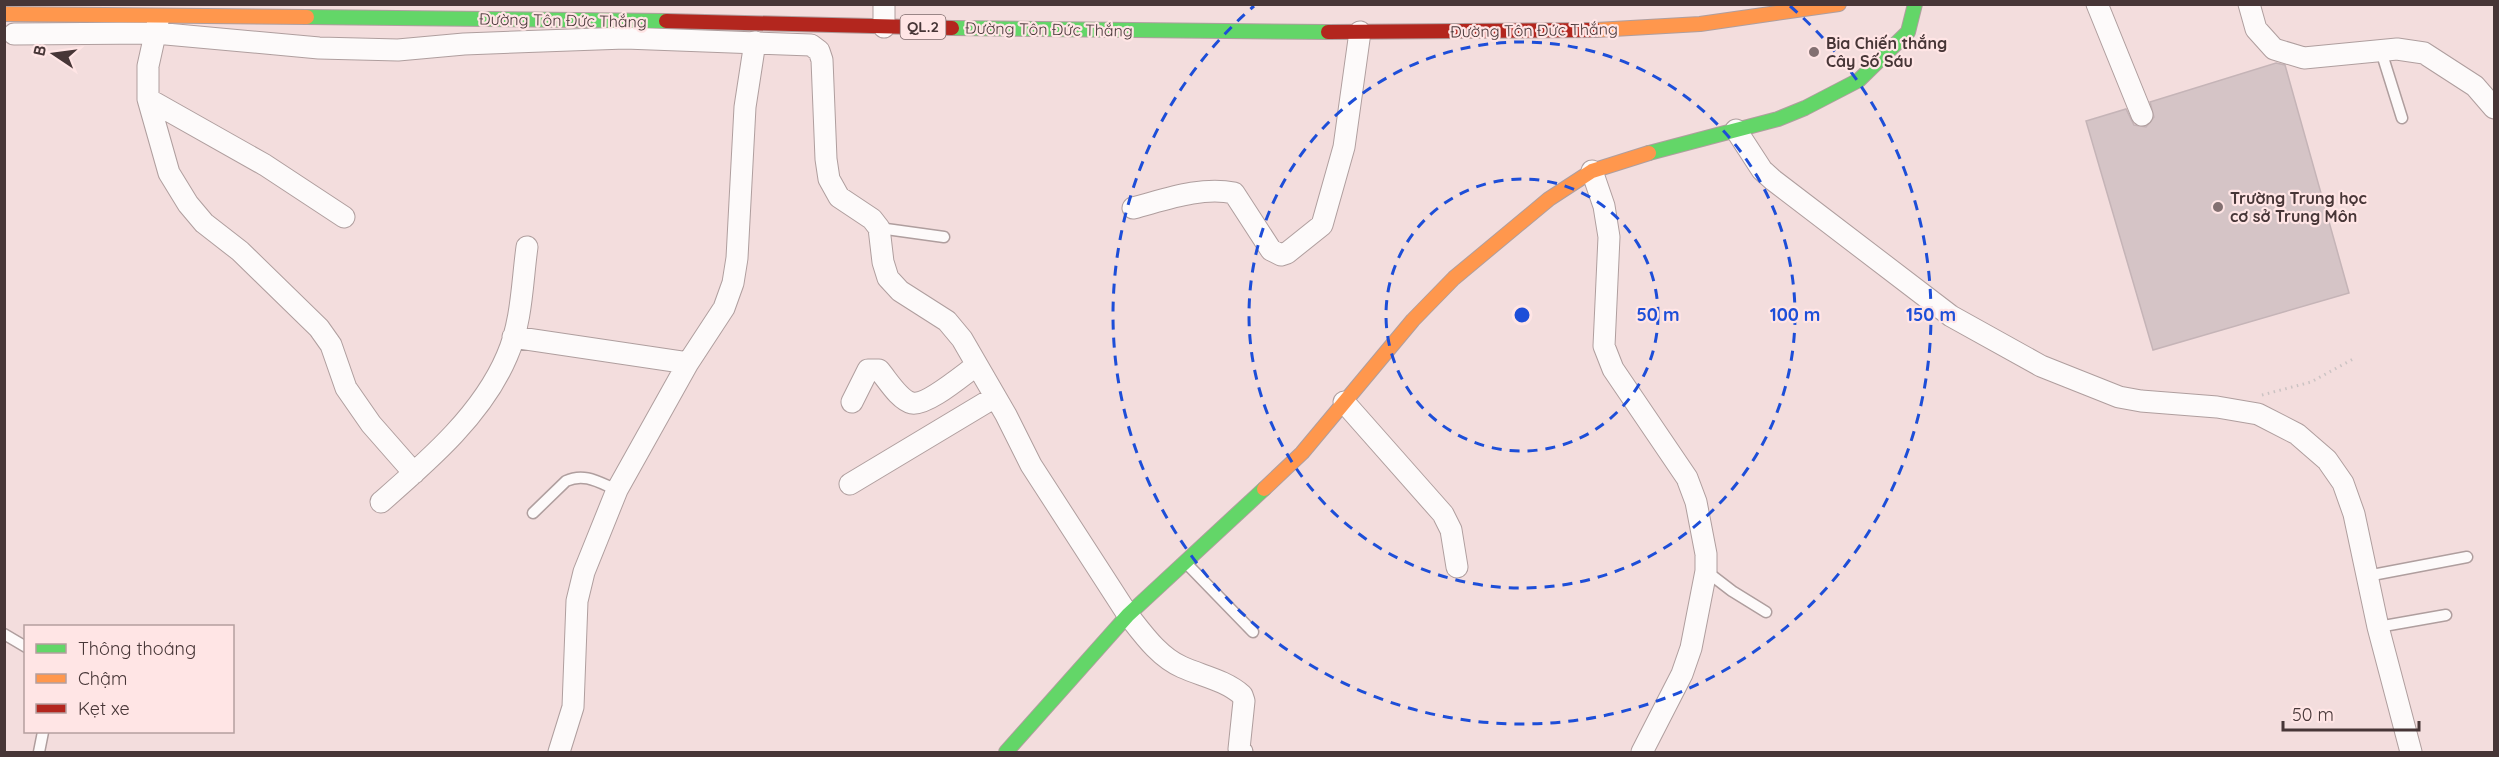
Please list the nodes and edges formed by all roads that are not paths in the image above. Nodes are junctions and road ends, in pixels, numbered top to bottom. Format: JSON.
{"nodes":[{"id":1,"x":884,"y":4,"type":"edge"},
{"id":2,"x":1839,"y":4,"type":"edge"},
{"id":3,"x":1915,"y":4,"type":"edge"},
{"id":4,"x":2097,"y":4,"type":"edge"},
{"id":5,"x":2248,"y":4,"type":"edge"},
{"id":6,"x":75,"y":10,"type":"edge"},
{"id":7,"x":4,"y":14,"type":"edge"},
{"id":8,"x":626,"y":21,"type":"edge"},
{"id":9,"x":157,"y":24,"type":"junction"},
{"id":10,"x":884,"y":27,"type":"junction"},
{"id":11,"x":1360,"y":32,"type":"junction"},
{"id":12,"x":14,"y":34,"type":"dead end"},
{"id":13,"x":755,"y":42,"type":"junction"},
{"id":14,"x":2381,"y":51,"type":"junction"},
{"id":15,"x":148,"y":99,"type":"junction"},
{"id":16,"x":2494,"y":108,"type":"edge"},
{"id":17,"x":2142,"y":115,"type":"dead end"},
{"id":18,"x":2402,"y":118,"type":"dead end"},
{"id":19,"x":1736,"y":130,"type":"junction"},
{"id":20,"x":1592,"y":171,"type":"junction"},
{"id":21,"x":1133,"y":208,"type":"dead end"},
{"id":22,"x":344,"y":217,"type":"dead end"},
{"id":23,"x":879,"y":228,"type":"junction"},
{"id":24,"x":944,"y":237,"type":"dead end"},
{"id":25,"x":527,"y":247,"type":"dead end"},
{"id":26,"x":513,"y":337,"type":"junction"},
{"id":27,"x":688,"y":363,"type":"junction"},
{"id":28,"x":977,"y":365,"type":"junction"},
{"id":29,"x":995,"y":397,"type":"junction"},
{"id":30,"x":852,"y":402,"type":"dead end"},
{"id":31,"x":1344,"y":402,"type":"junction"},
{"id":32,"x":414,"y":473,"type":"junction"},
{"id":33,"x":850,"y":484,"type":"dead end"},
{"id":34,"x":617,"y":490,"type":"junction"},
{"id":35,"x":381,"y":502,"type":"dead end"},
{"id":36,"x":533,"y":513,"type":"dead end"},
{"id":37,"x":2467,"y":557,"type":"dead end"},
{"id":38,"x":1185,"y":561,"type":"junction"},
{"id":39,"x":1457,"y":567,"type":"dead end"},
{"id":40,"x":1706,"y":571,"type":"junction"},
{"id":41,"x":2367,"y":576,"type":"junction"},
{"id":42,"x":1766,"y":612,"type":"dead end"},
{"id":43,"x":1128,"y":615,"type":"junction"},
{"id":44,"x":2446,"y":615,"type":"dead end"},
{"id":45,"x":2378,"y":627,"type":"junction"},
{"id":46,"x":1253,"y":632,"type":"dead end"},
{"id":47,"x":4,"y":634,"type":"edge"},
{"id":48,"x":24,"y":646,"type":"edge"},
{"id":49,"x":43,"y":733,"type":"edge"},
{"id":50,"x":39,"y":753,"type":"edge"},
{"id":51,"x":559,"y":753,"type":"edge"},
{"id":52,"x":1006,"y":753,"type":"edge"},
{"id":53,"x":1242,"y":753,"type":"edge"},
{"id":54,"x":1642,"y":753,"type":"edge"},
{"id":55,"x":2411,"y":753,"type":"edge"}],
"edges":[{"from":1,"to":10,"type":"street"},
{"from":2,"to":11,"type":"main road","name":"Đường Tôn Đức Thắng","number":"QL.2"},
{"from":3,"to":19,"type":"main road"},
{"from":4,"to":17,"type":"street"},
{"from":5,"to":14,"type":"street"},
{"from":6,"to":7,"type":"main road","name":"Đường Tôn Đức Thắng","number":"QL.2"},
{"from":6,"to":9,"type":"main road","name":"Đường Tôn Đức Thắng","number":"QL.2"},
{"from":8,"to":9,"type":"main road","name":"Đường Tôn Đức Thắng","number":"QL.2"},
{"from":8,"to":9,"type":"street"},
{"from":8,"to":10,"type":"main road","name":"Đường Tôn Đức Thắng","number":"QL.2"},
{"from":8,"to":13,"type":"street"},
{"from":9,"to":12,"type":"street"},
{"from":9,"to":15,"type":"street"},
{"from":10,"to":11,"type":"main road","name":"Đường Tôn Đức Thắng","number":"QL.2"},
{"from":11,"to":21,"type":"street"},
{"from":13,"to":23,"type":"street"},
{"from":13,"to":27,"type":"street"},
{"from":14,"to":16,"type":"street"},
{"from":14,"to":18,"type":"lane"},
{"from":15,"to":22,"type":"street"},
{"from":15,"to":32,"type":"street"},
{"from":19,"to":20,"type":"main road"},
{"from":19,"to":41,"type":"street"},
{"from":20,"to":31,"type":"main road"},
{"from":20,"to":40,"type":"street"},
{"from":23,"to":24,"type":"lane"},
{"from":23,"to":28,"type":"street"},
{"from":25,"to":26,"type":"street"},
{"from":26,"to":27,"type":"street"},
{"from":26,"to":32,"type":"street"},
{"from":27,"to":34,"type":"street"},
{"from":28,"to":29,"type":"street"},
{"from":28,"to":30,"type":"street"},
{"from":29,"to":33,"type":"street"},
{"from":29,"to":43,"type":"street"},
{"from":31,"to":38,"type":"main road"},
{"from":31,"to":39,"type":"street"},
{"from":32,"to":35,"type":"street"},
{"from":34,"to":36,"type":"lane"},
{"from":34,"to":51,"type":"street"},
{"from":37,"to":41,"type":"lane"},
{"from":38,"to":43,"type":"main road"},
{"from":38,"to":46,"type":"lane"},
{"from":40,"to":42,"type":"lane"},
{"from":40,"to":54,"type":"street"},
{"from":41,"to":45,"type":"street"},
{"from":43,"to":52,"type":"main road"},
{"from":43,"to":53,"type":"street"},
{"from":44,"to":45,"type":"lane"},
{"from":45,"to":55,"type":"street"},
{"from":47,"to":48,"type":"lane"},
{"from":49,"to":50,"type":"lane"}]}
